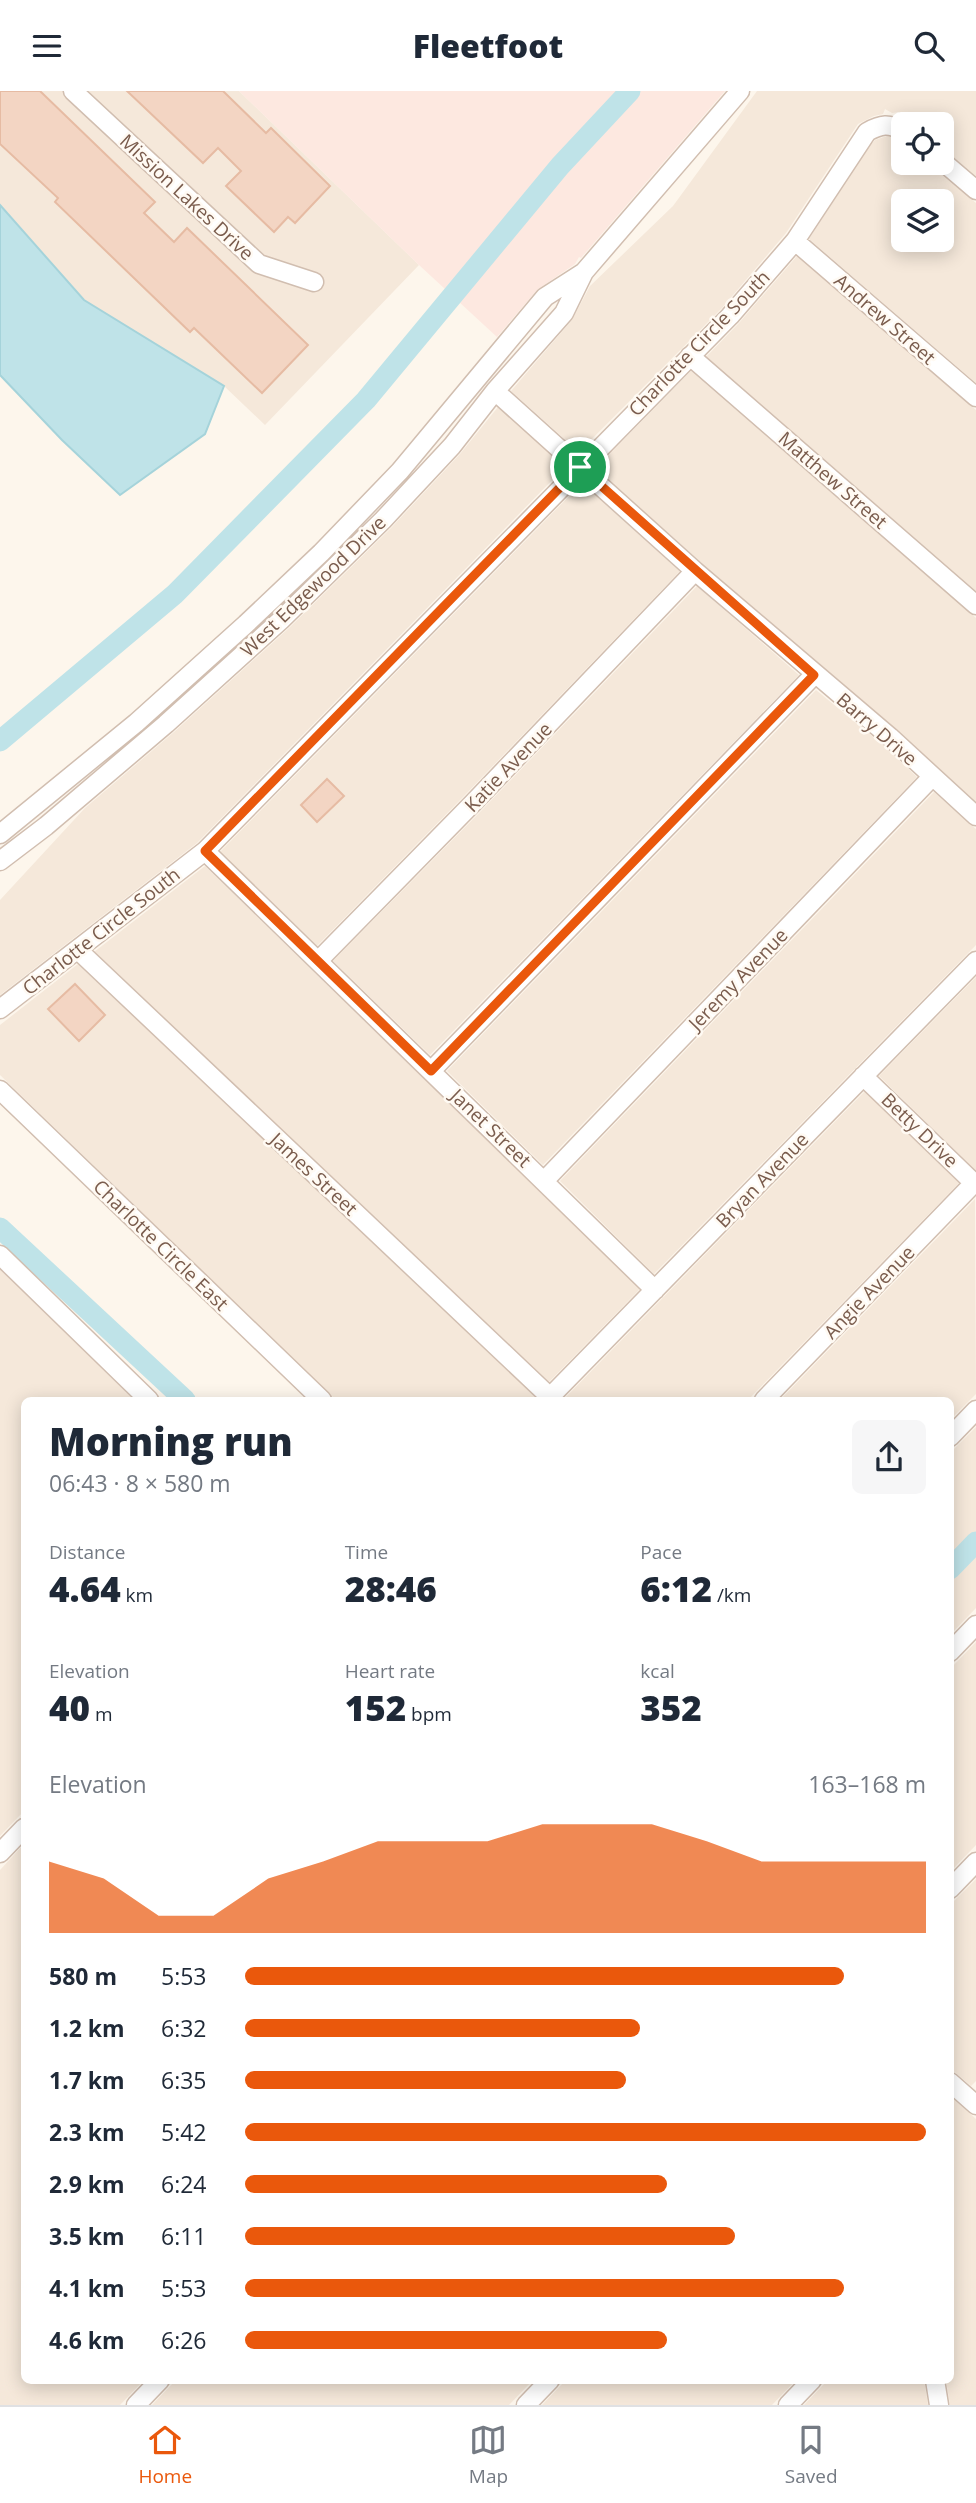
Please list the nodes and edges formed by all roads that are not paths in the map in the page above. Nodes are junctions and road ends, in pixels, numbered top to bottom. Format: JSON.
{"nodes":[{"id":1,"x":73,"y":91,"type":"edge"},
{"id":2,"x":740,"y":91,"type":"edge"},
{"id":3,"x":891,"y":126,"type":"edge"},
{"id":4,"x":954,"y":171,"type":"edge"},
{"id":5,"x":976,"y":190,"type":"edge"},
{"id":6,"x":795,"y":240,"type":"junction"},
{"id":7,"x":584,"y":272,"type":"junction"},
{"id":8,"x":314,"y":282,"type":"dead end"},
{"id":9,"x":690,"y":356,"type":"junction"},
{"id":10,"x":495,"y":391,"type":"junction"},
{"id":11,"x":976,"y":397,"type":"edge"},
{"id":12,"x":580,"y":467,"type":"junction"},
{"id":13,"x":695,"y":571,"type":"junction"},
{"id":14,"x":976,"y":605,"type":"edge"},
{"id":15,"x":814,"y":675,"type":"junction"},
{"id":16,"x":932,"y":777,"type":"junction"},
{"id":17,"x":976,"y":816,"type":"edge"},
{"id":18,"x":0,"y":834,"type":"edge"},
{"id":19,"x":205,"y":851,"type":"junction"},
{"id":20,"x":0,"y":861,"type":"edge"},
{"id":21,"x":78,"y":950,"type":"junction"},
{"id":22,"x":318,"y":961,"type":"junction"},
{"id":23,"x":976,"y":961,"type":"edge"},
{"id":24,"x":0,"y":1009,"type":"edge"},
{"id":25,"x":431,"y":1071,"type":"junction"},
{"id":26,"x":863,"y":1076,"type":"junction"},
{"id":27,"x":0,"y":1090,"type":"edge"},
{"id":28,"x":545,"y":1181,"type":"junction"},
{"id":29,"x":975,"y":1184,"type":"edge"},
{"id":30,"x":0,"y":1255,"type":"edge"},
{"id":31,"x":655,"y":1290,"type":"junction"},
{"id":32,"x":146,"y":1397,"type":"edge"},
{"id":33,"x":319,"y":1397,"type":"edge"},
{"id":34,"x":546,"y":1397,"type":"edge"},
{"id":35,"x":550,"y":1397,"type":"edge"},
{"id":36,"x":767,"y":1397,"type":"edge"},
{"id":37,"x":976,"y":1410,"type":"edge"},
{"id":38,"x":954,"y":1433,"type":"edge"},
{"id":39,"x":976,"y":1625,"type":"edge"},
{"id":40,"x":954,"y":1648,"type":"edge"},
{"id":41,"x":21,"y":1831,"type":"edge"},
{"id":42,"x":0,"y":1853,"type":"edge"},
{"id":43,"x":976,"y":1862,"type":"edge"},
{"id":44,"x":954,"y":1885,"type":"edge"},
{"id":45,"x":954,"y":2085,"type":"edge"},
{"id":46,"x":975,"y":2101,"type":"edge"},
{"id":47,"x":156,"y":2384,"type":"edge"},
{"id":48,"x":546,"y":2384,"type":"edge"},
{"id":49,"x":808,"y":2384,"type":"edge"},
{"id":50,"x":936,"y":2384,"type":"edge"},
{"id":51,"x":136,"y":2405,"type":"edge"},
{"id":52,"x":526,"y":2405,"type":"edge"},
{"id":53,"x":788,"y":2405,"type":"edge"},
{"id":54,"x":939,"y":2405,"type":"edge"}],
"edges":[{"from":1,"to":8,"type":"street","name":"Mission Lakes Drive"},
{"from":2,"to":7,"type":"street","name":"West Edgewood Drive"},
{"from":3,"to":6,"type":"street","name":"Charlotte Circle South"},
{"from":4,"to":5,"type":"street"},
{"from":6,"to":9,"type":"street","name":"Charlotte Circle South"},
{"from":6,"to":11,"type":"street","name":"Andrew Street"},
{"from":7,"to":10,"type":"street","name":"West Edgewood Drive"},
{"from":7,"to":18,"type":"street","name":"West Edgewood Drive"},
{"from":9,"to":12,"type":"street","name":"Charlotte Circle South"},
{"from":9,"to":14,"type":"street","name":"Matthew Street"},
{"from":10,"to":12,"type":"street","name":"Barry Drive"},
{"from":10,"to":20,"type":"street","name":"West Edgewood Drive"},
{"from":12,"to":13,"type":"street","name":"Barry Drive"},
{"from":12,"to":19,"type":"street","name":"Charlotte Circle South"},
{"from":13,"to":15,"type":"street","name":"Barry Drive"},
{"from":13,"to":22,"type":"street","name":"Katie Avenue"},
{"from":15,"to":16,"type":"street","name":"Barry Drive"},
{"from":15,"to":25,"type":"street"},
{"from":16,"to":17,"type":"street","name":"Barry Drive"},
{"from":16,"to":28,"type":"street","name":"Jeremy Avenue"},
{"from":19,"to":21,"type":"street","name":"Charlotte Circle South"},
{"from":19,"to":22,"type":"street","name":"Janet Street"},
{"from":21,"to":24,"type":"street","name":"Charlotte Circle South"},
{"from":21,"to":34,"type":"street","name":"James Street"},
{"from":22,"to":25,"type":"street","name":"Janet Street"},
{"from":23,"to":26,"type":"street","name":"Bryan Avenue"},
{"from":25,"to":28,"type":"street","name":"Janet Street"},
{"from":26,"to":29,"type":"street","name":"Betty Drive"},
{"from":26,"to":31,"type":"street","name":"Bryan Avenue"},
{"from":27,"to":33,"type":"street","name":"Charlotte Circle East"},
{"from":28,"to":31,"type":"street","name":"Janet Street"},
{"from":29,"to":36,"type":"street","name":"Angie Avenue"},
{"from":30,"to":32,"type":"street"},
{"from":31,"to":35,"type":"street","name":"Bryan Avenue"},
{"from":37,"to":38,"type":"street"},
{"from":39,"to":40,"type":"street"},
{"from":41,"to":42,"type":"street"},
{"from":43,"to":44,"type":"street"},
{"from":45,"to":46,"type":"street"},
{"from":47,"to":51,"type":"street"},
{"from":48,"to":52,"type":"street"},
{"from":49,"to":53,"type":"street"},
{"from":50,"to":54,"type":"street"}]}
